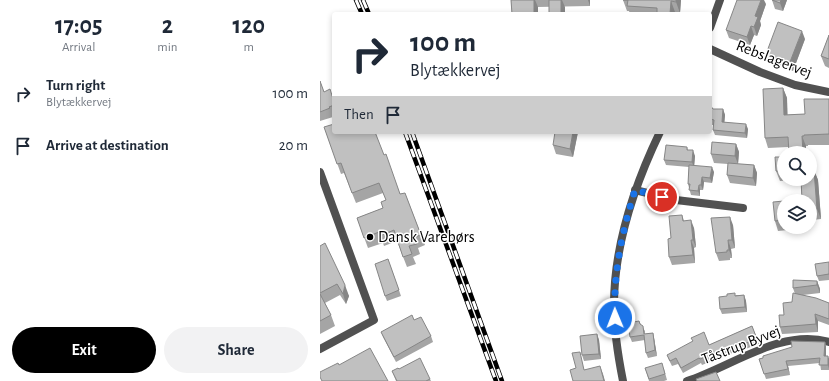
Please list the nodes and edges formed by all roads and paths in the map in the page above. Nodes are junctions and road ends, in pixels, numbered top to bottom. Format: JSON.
{"nodes":[{"id":1,"x":720,"y":0,"type":"edge"},
{"id":2,"x":712,"y":22,"type":"edge"},
{"id":3,"x":712,"y":50,"type":"edge"},
{"id":4,"x":829,"y":92,"type":"edge"},
{"id":5,"x":659,"y":134,"type":"edge"},
{"id":6,"x":320,"y":172,"type":"edge"},
{"id":7,"x":635,"y":190,"type":"junction"},
{"id":8,"x":743,"y":208,"type":"dead end"},
{"id":9,"x":829,"y":342,"type":"edge"},
{"id":10,"x":320,"y":349,"type":"edge"},
{"id":11,"x":623,"y":381,"type":"edge"},
{"id":12,"x":687,"y":381,"type":"edge"}],
"edges":[{"from":1,"to":2,"type":"street"},
{"from":3,"to":4,"type":"street","name":"Rebslagervej"},
{"from":5,"to":7,"type":"street"},
{"from":6,"to":10,"type":"street"},
{"from":7,"to":8,"type":"street"},
{"from":7,"to":11,"type":"street"},
{"from":9,"to":12,"type":"street","name":"Tåstrup Byvej"}]}
